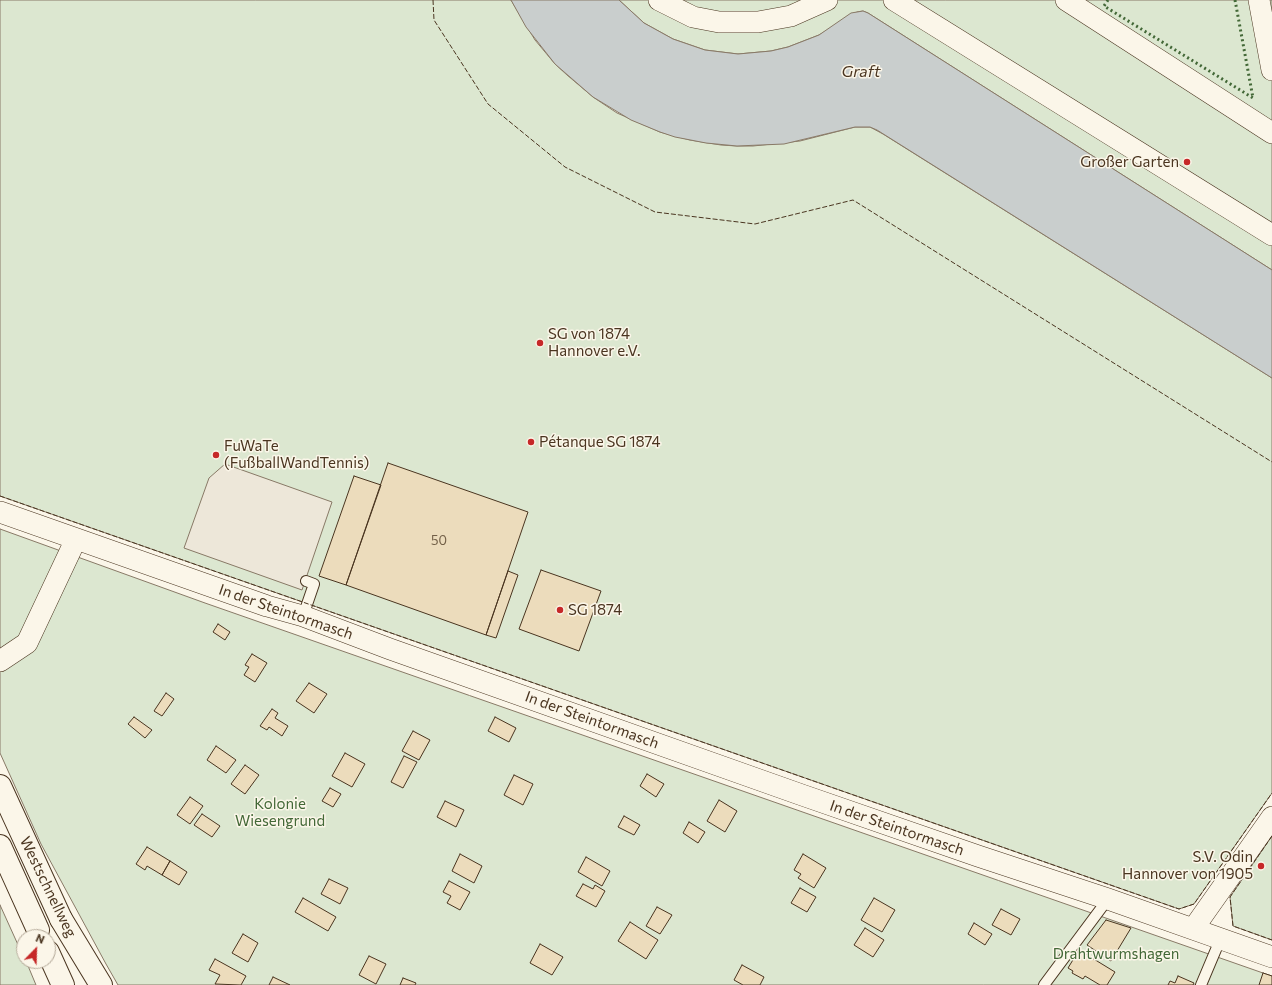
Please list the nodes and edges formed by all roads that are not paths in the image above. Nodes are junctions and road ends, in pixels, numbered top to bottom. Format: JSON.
{"nodes":[{"id":1,"x":827,"y":0,"type":"edge"},
{"id":2,"x":894,"y":0,"type":"edge"},
{"id":3,"x":1259,"y":0,"type":"edge"},
{"id":4,"x":660,"y":1,"type":"edge"},
{"id":5,"x":1070,"y":1,"type":"edge"},
{"id":6,"x":1272,"y":70,"type":"edge"},
{"id":7,"x":1272,"y":133,"type":"edge"},
{"id":8,"x":1272,"y":235,"type":"edge"},
{"id":9,"x":0,"y":512,"type":"edge"},
{"id":10,"x":76,"y":539,"type":"junction"},
{"id":11,"x":306,"y":581,"type":"dead end"},
{"id":12,"x":303,"y":616,"type":"junction"},
{"id":13,"x":0,"y":661,"type":"edge"},
{"id":14,"x":0,"y":786,"type":"edge"},
{"id":15,"x":1272,"y":817,"type":"edge"},
{"id":16,"x":0,"y":846,"type":"edge"},
{"id":17,"x":1108,"y":899,"type":"junction"},
{"id":18,"x":37,"y":929,"type":"edge"},
{"id":19,"x":1193,"y":929,"type":"junction"},
{"id":20,"x":1220,"y":940,"type":"junction"},
{"id":21,"x":1272,"y":957,"type":"edge"},
{"id":22,"x":56,"y":969,"type":"edge"},
{"id":23,"x":63,"y":985,"type":"edge"},
{"id":24,"x":101,"y":985,"type":"edge"},
{"id":25,"x":1044,"y":985,"type":"edge"},
{"id":26,"x":1201,"y":985,"type":"edge"}],
"edges":[{"from":1,"to":4,"type":"street"},
{"from":2,"to":8,"type":"street"},
{"from":3,"to":6,"type":"street"},
{"from":5,"to":7,"type":"street"},
{"from":9,"to":10,"type":"street","name":"In der Steintormasch"},
{"from":10,"to":12,"type":"street","name":"In der Steintormasch"},
{"from":10,"to":13,"type":"street"},
{"from":11,"to":12,"type":"lane"},
{"from":12,"to":17,"type":"street","name":"In der Steintormasch"},
{"from":14,"to":24,"type":"main road","name":"Westschnellweg"},
{"from":15,"to":19,"type":"street"},
{"from":16,"to":18,"type":"main road","name":"Westschnellweg"},
{"from":17,"to":19,"type":"street","name":"In der Steintormasch"},
{"from":17,"to":25,"type":"lane"},
{"from":19,"to":20,"type":"street","name":"In der Steintormasch"},
{"from":20,"to":21,"type":"street","name":"In der Steintormasch"},
{"from":20,"to":26,"type":"lane"},
{"from":22,"to":23,"type":"main road","name":"Westschnellweg"}]}
